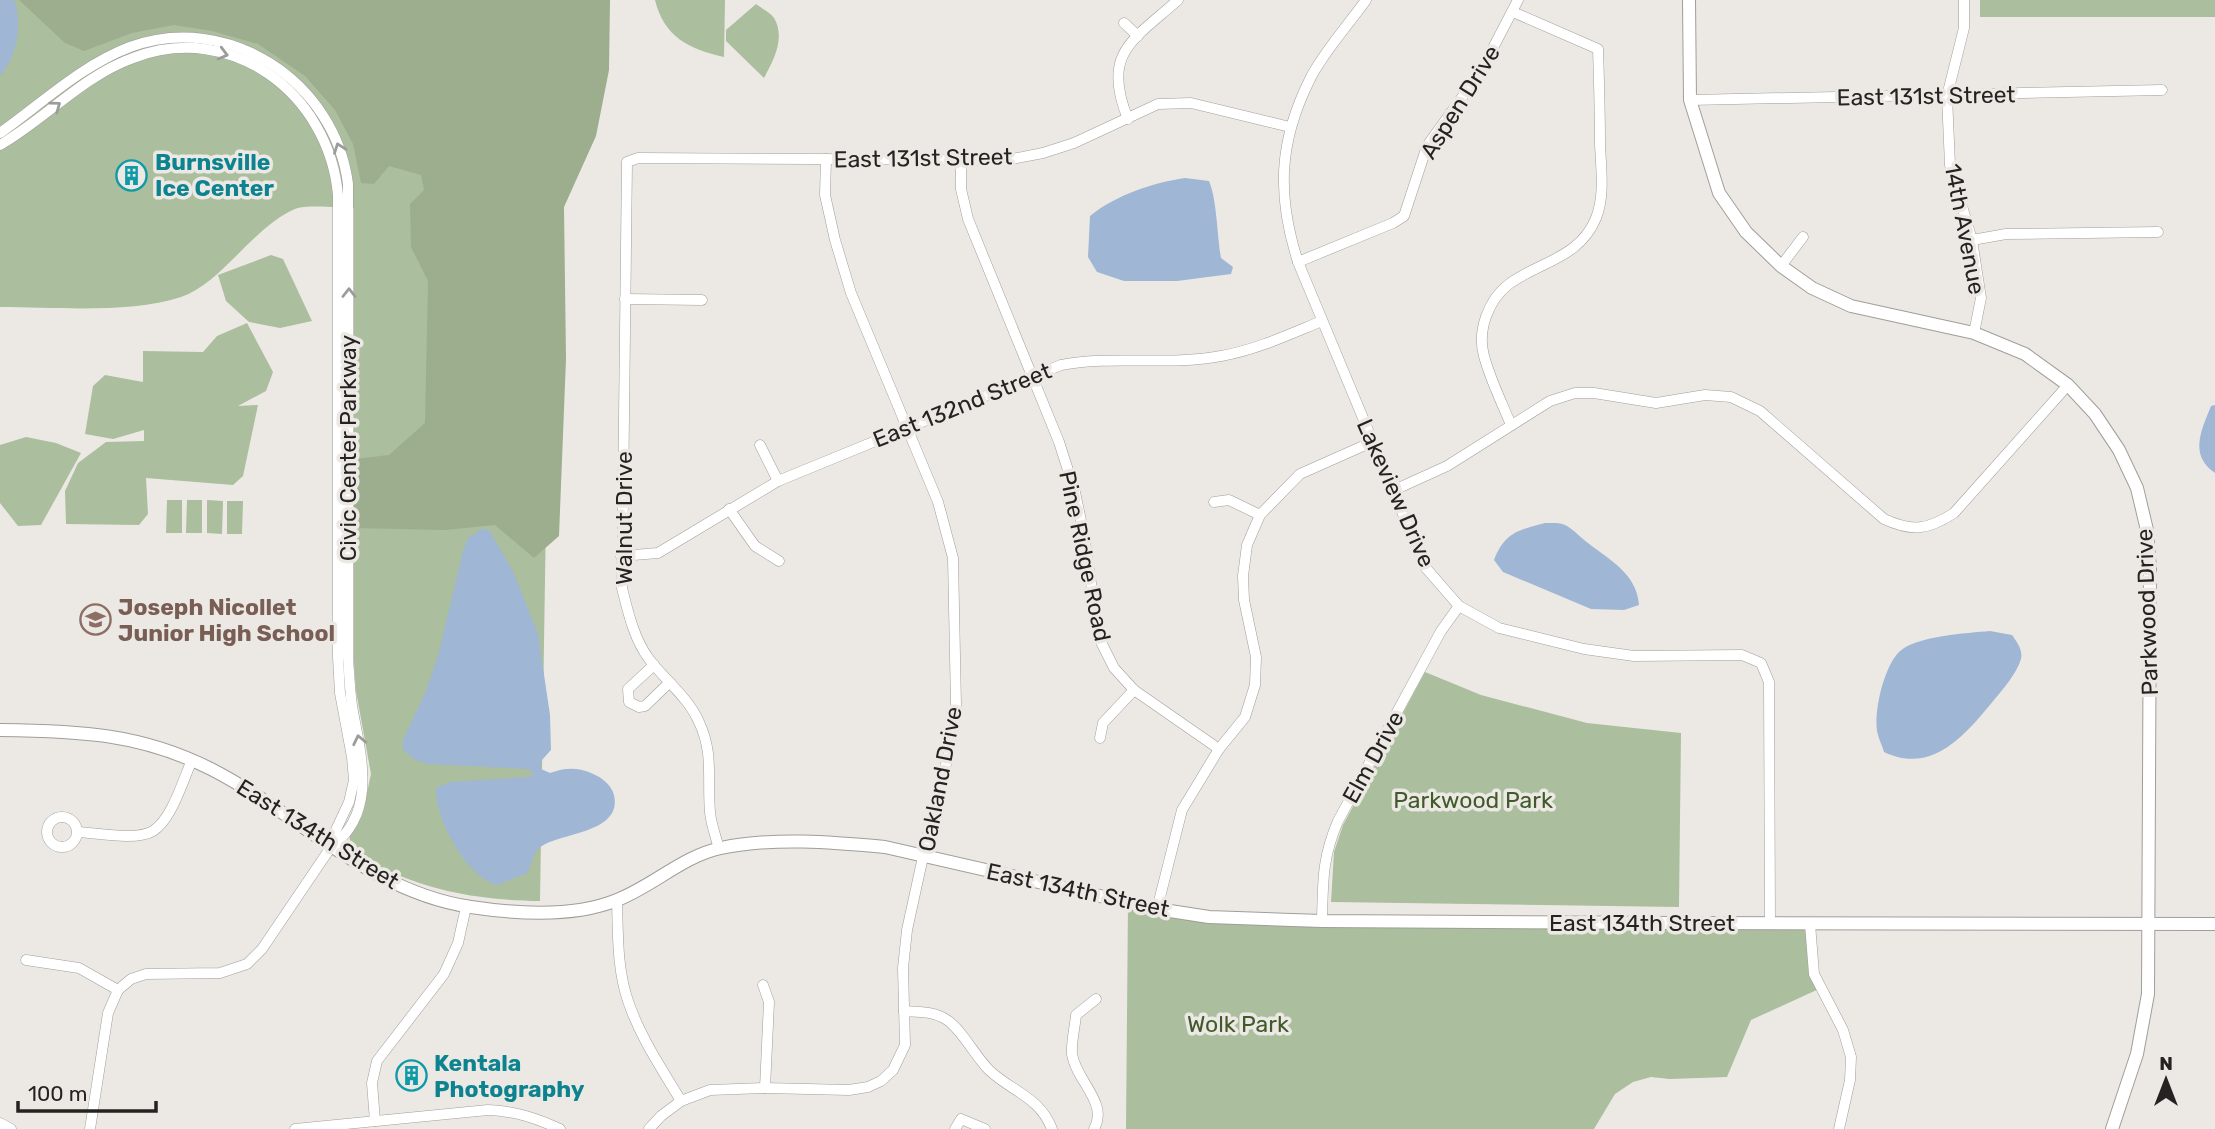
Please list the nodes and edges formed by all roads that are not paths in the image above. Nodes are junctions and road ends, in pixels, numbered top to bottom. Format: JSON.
{"nodes":[{"id":1,"x":1178,"y":0,"type":"edge"},
{"id":2,"x":1366,"y":0,"type":"edge"},
{"id":3,"x":1518,"y":0,"type":"edge"},
{"id":4,"x":1689,"y":0,"type":"edge"},
{"id":5,"x":1964,"y":0,"type":"edge"},
{"id":6,"x":1513,"y":12,"type":"junction"},
{"id":7,"x":1124,"y":23,"type":"dead end"},
{"id":8,"x":1138,"y":36,"type":"junction"},
{"id":9,"x":2162,"y":90,"type":"dead end"},
{"id":10,"x":1947,"y":96,"type":"junction"},
{"id":11,"x":1690,"y":100,"type":"junction"},
{"id":12,"x":1128,"y":119,"type":"junction"},
{"id":13,"x":1290,"y":127,"type":"junction"},
{"id":14,"x":0,"y":133,"type":"edge"},
{"id":15,"x":0,"y":145,"type":"edge"},
{"id":16,"x":826,"y":159,"type":"junction"},
{"id":17,"x":961,"y":160,"type":"junction"},
{"id":18,"x":628,"y":162,"type":"joint"},
{"id":19,"x":2158,"y":232,"type":"dead end"},
{"id":20,"x":1803,"y":237,"type":"dead end"},
{"id":21,"x":1972,"y":240,"type":"junction"},
{"id":22,"x":1298,"y":262,"type":"junction"},
{"id":23,"x":1781,"y":267,"type":"junction"},
{"id":24,"x":625,"y":299,"type":"junction"},
{"id":25,"x":702,"y":300,"type":"dead end"},
{"id":26,"x":1322,"y":321,"type":"junction"},
{"id":27,"x":1974,"y":333,"type":"junction"},
{"id":28,"x":1032,"y":376,"type":"junction"},
{"id":29,"x":2068,"y":385,"type":"junction"},
{"id":30,"x":1511,"y":425,"type":"junction"},
{"id":31,"x":907,"y":427,"type":"junction"},
{"id":32,"x":1372,"y":442,"type":"junction"},
{"id":33,"x":760,"y":445,"type":"dead end"},
{"id":34,"x":778,"y":481,"type":"junction"},
{"id":35,"x":1392,"y":491,"type":"junction"},
{"id":36,"x":1214,"y":502,"type":"dead end"},
{"id":37,"x":729,"y":509,"type":"junction"},
{"id":38,"x":1260,"y":515,"type":"junction"},
{"id":39,"x":621,"y":556,"type":"junction"},
{"id":40,"x":779,"y":561,"type":"dead end"},
{"id":41,"x":1459,"y":606,"type":"junction"},
{"id":42,"x":654,"y":665,"type":"junction"},
{"id":43,"x":670,"y":682,"type":"junction"},
{"id":44,"x":1134,"y":690,"type":"junction"},
{"id":45,"x":0,"y":730,"type":"edge"},
{"id":46,"x":1100,"y":738,"type":"dead end"},
{"id":47,"x":1219,"y":749,"type":"junction"},
{"id":48,"x":192,"y":760,"type":"junction"},
{"id":49,"x":78,"y":832,"type":"dead end"},
{"id":50,"x":331,"y":847,"type":"junction"},
{"id":51,"x":719,"y":849,"type":"junction"},
{"id":52,"x":924,"y":856,"type":"junction"},
{"id":53,"x":617,"y":900,"type":"junction"},
{"id":54,"x":466,"y":907,"type":"junction"},
{"id":55,"x":1157,"y":909,"type":"junction"},
{"id":56,"x":1322,"y":921,"type":"junction"},
{"id":57,"x":1770,"y":924,"type":"junction"},
{"id":58,"x":1810,"y":924,"type":"junction"},
{"id":59,"x":2150,"y":924,"type":"junction"},
{"id":60,"x":2215,"y":924,"type":"edge"},
{"id":61,"x":26,"y":960,"type":"dead end"},
{"id":62,"x":763,"y":985,"type":"dead end"},
{"id":63,"x":118,"y":990,"type":"junction"},
{"id":64,"x":1097,"y":999,"type":"dead end"},
{"id":65,"x":904,"y":1011,"type":"junction"},
{"id":66,"x":765,"y":1088,"type":"junction"},
{"id":67,"x":681,"y":1101,"type":"junction"},
{"id":68,"x":375,"y":1121,"type":"junction"},
{"id":69,"x":0,"y":1123,"type":"edge"},
{"id":70,"x":11,"y":1129,"type":"edge"},
{"id":71,"x":90,"y":1129,"type":"edge"},
{"id":72,"x":295,"y":1129,"type":"edge"},
{"id":73,"x":560,"y":1129,"type":"edge"},
{"id":74,"x":649,"y":1129,"type":"edge"},
{"id":75,"x":955,"y":1129,"type":"edge"},
{"id":76,"x":985,"y":1129,"type":"edge"},
{"id":77,"x":1052,"y":1129,"type":"edge"},
{"id":78,"x":1094,"y":1129,"type":"edge"},
{"id":79,"x":1839,"y":1129,"type":"edge"},
{"id":80,"x":2112,"y":1129,"type":"edge"}],
"edges":[{"from":1,"to":8,"type":"street"},
{"from":2,"to":13,"type":"street","name":"Lakeview Drive"},
{"from":3,"to":6,"type":"street","name":"Aspen Drive"},
{"from":4,"to":11,"type":"street","name":"Parkwood Drive"},
{"from":5,"to":10,"type":"street","name":"14th Avenue"},
{"from":6,"to":22,"type":"street","name":"Aspen Drive"},
{"from":6,"to":30,"type":"street"},
{"from":7,"to":8,"type":"street"},
{"from":8,"to":12,"type":"street"},
{"from":9,"to":10,"type":"street","name":"East 131st Street"},
{"from":10,"to":11,"type":"street","name":"East 131st Street"},
{"from":10,"to":21,"type":"street","name":"14th Avenue"},
{"from":11,"to":23,"type":"street","name":"Parkwood Drive"},
{"from":12,"to":13,"type":"street","name":"East 131st Street"},
{"from":12,"to":17,"type":"street","name":"East 131st Street"},
{"from":13,"to":22,"type":"street","name":"Lakeview Drive"},
{"from":50,"to":14,"type":"street","name":"Civic Center Parkway","one_way":true},
{"from":15,"to":50,"type":"street","name":"Civic Center Parkway","one_way":true},
{"from":16,"to":17,"type":"street","name":"East 131st Street"},
{"from":16,"to":18,"type":"street","name":"East 131st Street"},
{"from":16,"to":31,"type":"street","name":"Oakland Drive"},
{"from":17,"to":28,"type":"street","name":"Pine Ridge Road"},
{"from":18,"to":24,"type":"street","name":"Walnut Drive"},
{"from":19,"to":21,"type":"street"},
{"from":20,"to":23,"type":"street"},
{"from":21,"to":27,"type":"street","name":"14th Avenue"},
{"from":22,"to":26,"type":"street","name":"Lakeview Drive"},
{"from":23,"to":27,"type":"street","name":"Parkwood Drive"},
{"from":24,"to":25,"type":"street"},
{"from":24,"to":39,"type":"street","name":"Walnut Drive"},
{"from":26,"to":28,"type":"street","name":"East 132nd Street"},
{"from":26,"to":32,"type":"street","name":"Lakeview Drive"},
{"from":27,"to":29,"type":"street","name":"Parkwood Drive"},
{"from":28,"to":31,"type":"street","name":"East 132nd Street"},
{"from":28,"to":44,"type":"street","name":"Pine Ridge Road"},
{"from":29,"to":30,"type":"street"},
{"from":29,"to":59,"type":"street","name":"Parkwood Drive"},
{"from":30,"to":35,"type":"street"},
{"from":31,"to":34,"type":"street","name":"East 132nd Street"},
{"from":31,"to":52,"type":"street","name":"Oakland Drive"},
{"from":32,"to":35,"type":"street","name":"Lakeview Drive"},
{"from":32,"to":38,"type":"street"},
{"from":33,"to":34,"type":"street"},
{"from":34,"to":37,"type":"street","name":"East 132nd Street"},
{"from":35,"to":41,"type":"street","name":"Lakeview Drive"},
{"from":36,"to":38,"type":"street"},
{"from":37,"to":39,"type":"street","name":"East 132nd Street"},
{"from":37,"to":40,"type":"street"},
{"from":38,"to":47,"type":"street"},
{"from":39,"to":42,"type":"street","name":"Walnut Drive"},
{"from":41,"to":56,"type":"street","name":"Elm Drive"},
{"from":41,"to":57,"type":"street","name":"Lakeview Drive"},
{"from":42,"to":43,"type":"street","name":"Walnut Drive"},
{"from":42,"to":43,"type":"street"},
{"from":43,"to":51,"type":"street","name":"Walnut Drive"},
{"from":44,"to":46,"type":"street"},
{"from":44,"to":47,"type":"street","name":"Pine Ridge Road"},
{"from":45,"to":48,"type":"street","name":"East 134th Street"},
{"from":47,"to":55,"type":"street"},
{"from":48,"to":49,"type":"street"},
{"from":48,"to":50,"type":"street","name":"East 134th Street"},
{"from":50,"to":54,"type":"street","name":"East 134th Street"},
{"from":50,"to":63,"type":"street"},
{"from":51,"to":52,"type":"street","name":"East 134th Street"},
{"from":51,"to":53,"type":"street","name":"East 134th Street"},
{"from":52,"to":55,"type":"street","name":"East 134th Street"},
{"from":52,"to":65,"type":"street","name":"Oakland Drive"},
{"from":53,"to":54,"type":"street","name":"East 134th Street"},
{"from":53,"to":67,"type":"street"},
{"from":54,"to":68,"type":"street"},
{"from":55,"to":56,"type":"street","name":"East 134th Street"},
{"from":56,"to":57,"type":"street","name":"East 134th Street"},
{"from":57,"to":58,"type":"street","name":"East 134th Street"},
{"from":58,"to":59,"type":"street","name":"East 134th Street"},
{"from":58,"to":79,"type":"street"},
{"from":59,"to":60,"type":"street","name":"East 134th Street"},
{"from":59,"to":80,"type":"street","name":"Parkwood Drive"},
{"from":61,"to":63,"type":"street"},
{"from":62,"to":66,"type":"street"},
{"from":63,"to":71,"type":"street"},
{"from":64,"to":78,"type":"street"},
{"from":65,"to":66,"type":"street","name":"Oakland Drive"},
{"from":65,"to":77,"type":"street"},
{"from":66,"to":67,"type":"street","name":"Oakland Drive"},
{"from":67,"to":74,"type":"street","name":"Oakland Drive"},
{"from":68,"to":72,"type":"street"},
{"from":68,"to":73,"type":"street"},
{"from":69,"to":70,"type":"street"},
{"from":75,"to":76,"type":"street"}]}
